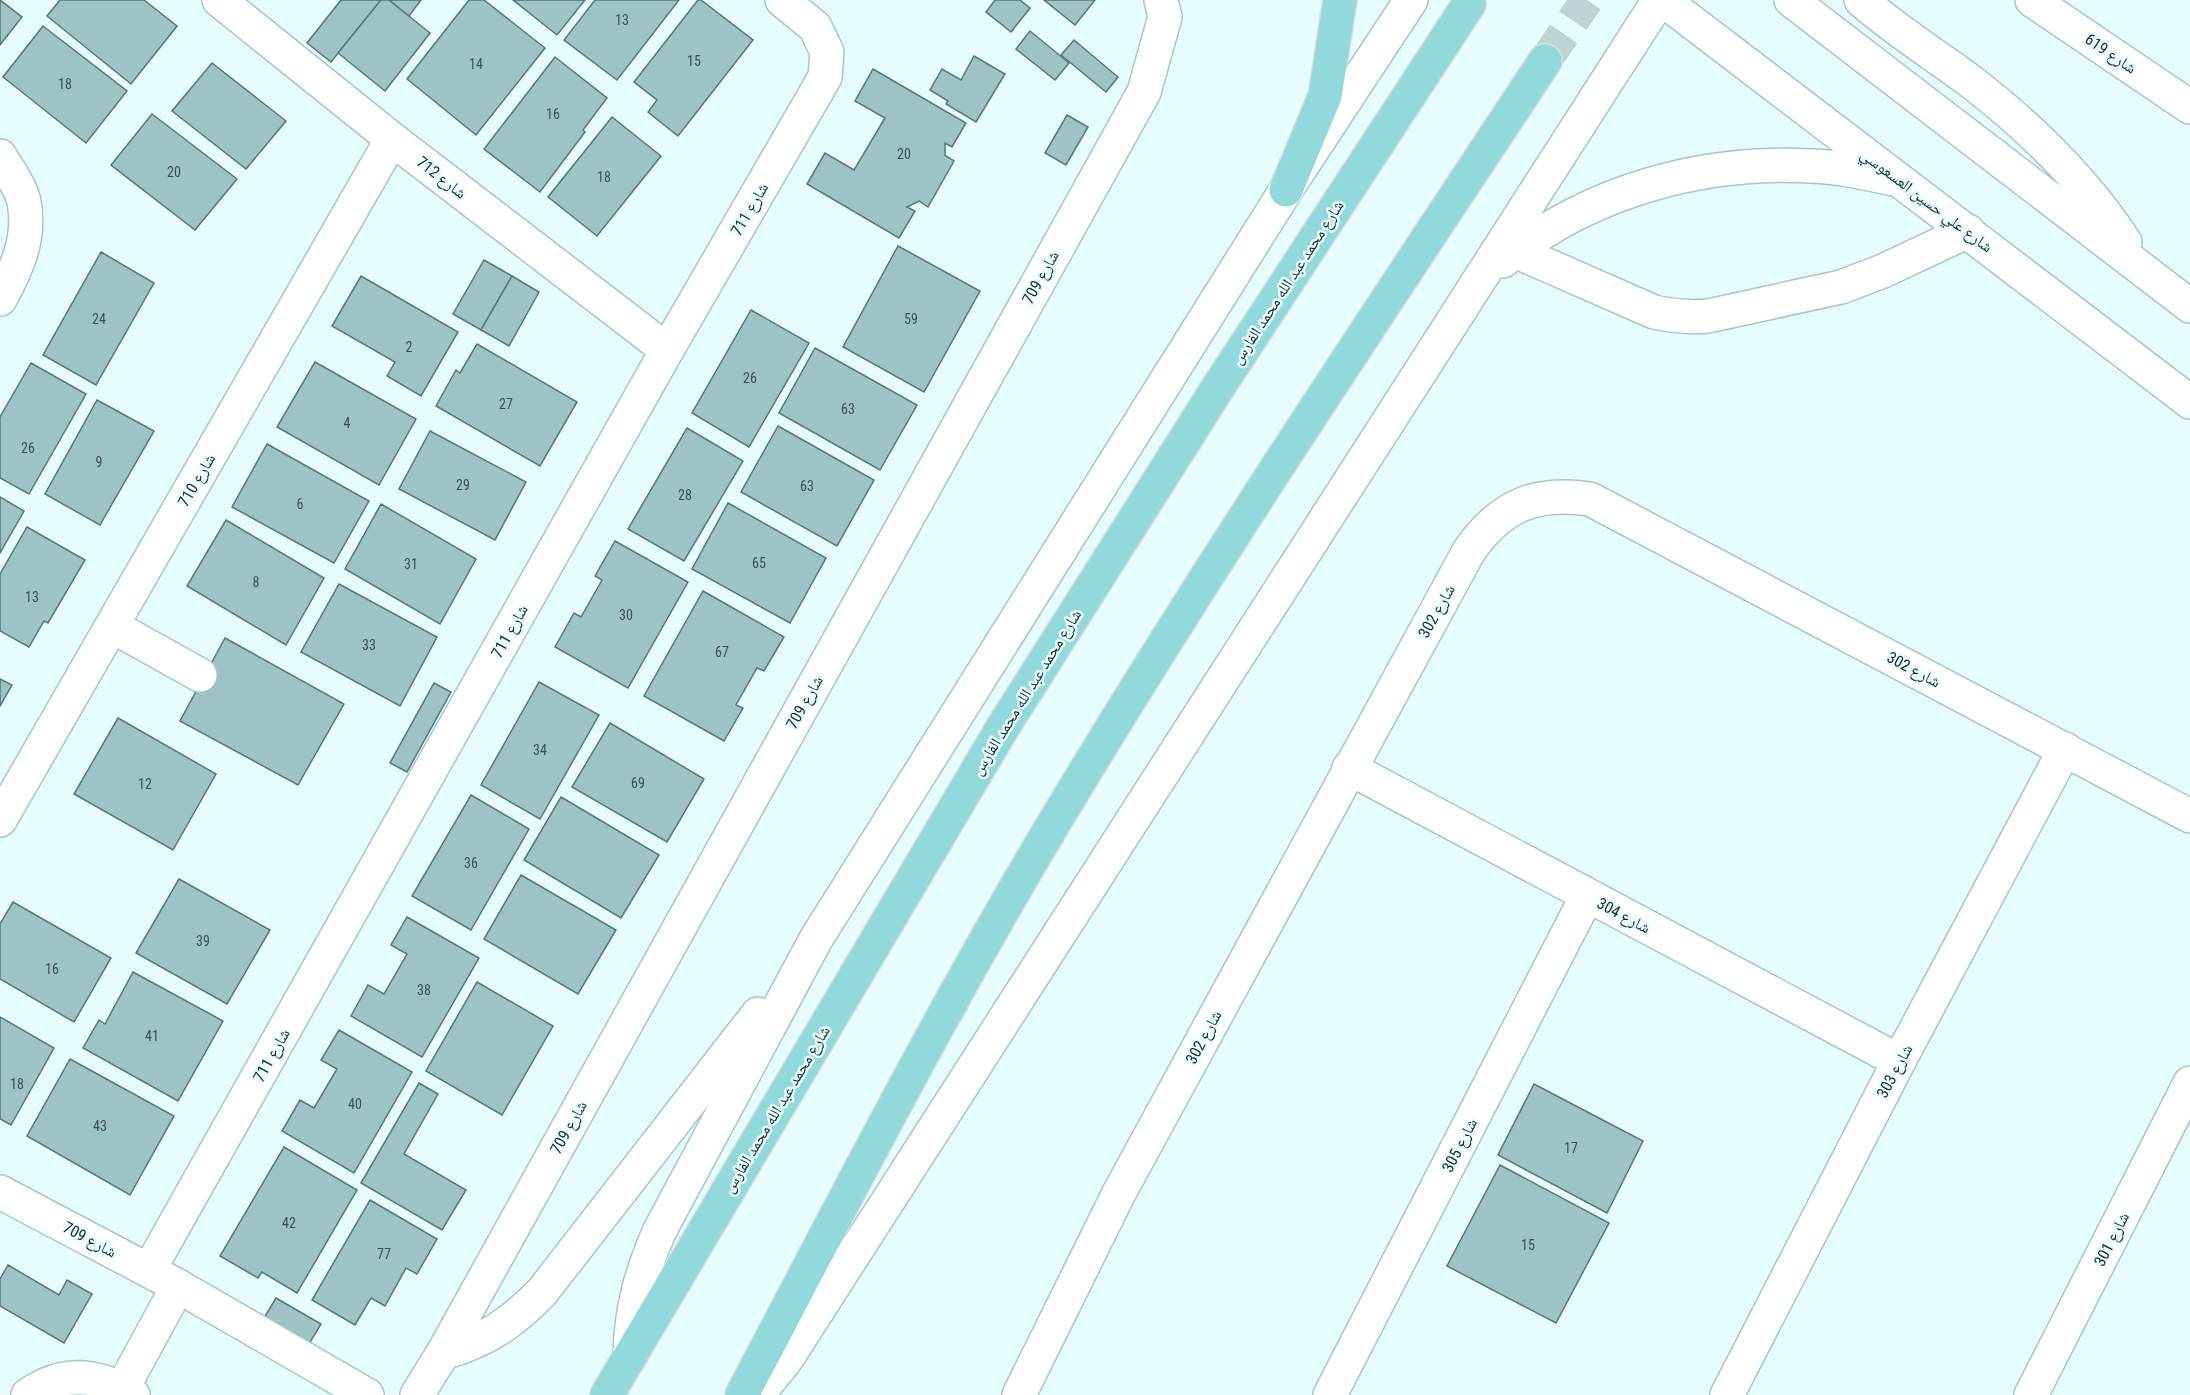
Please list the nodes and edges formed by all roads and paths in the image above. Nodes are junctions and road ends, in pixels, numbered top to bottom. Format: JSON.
{"nodes":[{"id":1,"x":219,"y":0,"type":"edge"},
{"id":2,"x":782,"y":0,"type":"edge"},
{"id":3,"x":1161,"y":0,"type":"edge"},
{"id":4,"x":1340,"y":0,"type":"edge"},
{"id":5,"x":1411,"y":0,"type":"edge"},
{"id":6,"x":1661,"y":0,"type":"edge"},
{"id":7,"x":1791,"y":0,"type":"edge"},
{"id":8,"x":1861,"y":0,"type":"edge"},
{"id":9,"x":2032,"y":0,"type":"edge"},
{"id":10,"x":1469,"y":4,"type":"dead end"},
{"id":11,"x":1545,"y":60,"type":"tunnel mouth"},
{"id":12,"x":2190,"y":107,"type":"edge"},
{"id":13,"x":392,"y":139,"type":"junction"},
{"id":14,"x":0,"y":156,"type":"edge"},
{"id":15,"x":1902,"y":181,"type":"junction"},
{"id":16,"x":1286,"y":190,"type":"junction"},
{"id":17,"x":1968,"y":231,"type":"junction"},
{"id":18,"x":1515,"y":251,"type":"junction"},
{"id":19,"x":2143,"y":268,"type":"junction"},
{"id":20,"x":1480,"y":279,"type":"junction"},
{"id":21,"x":0,"y":299,"type":"edge"},
{"id":22,"x":2190,"y":306,"type":"edge"},
{"id":23,"x":667,"y":350,"type":"junction"},
{"id":24,"x":2190,"y":402,"type":"edge"},
{"id":25,"x":112,"y":626,"type":"junction"},
{"id":26,"x":200,"y":675,"type":"dead end"},
{"id":27,"x":2066,"y":749,"type":"junction"},
{"id":28,"x":1349,"y":768,"type":"junction"},
{"id":29,"x":2190,"y":816,"type":"edge"},
{"id":30,"x":0,"y":820,"type":"edge"},
{"id":31,"x":1587,"y":896,"type":"junction"},
{"id":32,"x":816,"y":939,"type":"junction"},
{"id":33,"x":1899,"y":1061,"type":"junction"},
{"id":34,"x":2190,"y":1083,"type":"edge"},
{"id":35,"x":0,"y":1192,"type":"edge"},
{"id":36,"x":149,"y":1270,"type":"junction"},
{"id":37,"x":178,"y":1286,"type":"junction"},
{"id":38,"x":443,"y":1353,"type":"junction"},
{"id":39,"x":630,"y":1355,"type":"junction"},
{"id":40,"x":127,"y":1392,"type":"edge"},
{"id":41,"x":28,"y":1395,"type":"edge"},
{"id":42,"x":367,"y":1395,"type":"edge"},
{"id":43,"x":417,"y":1395,"type":"edge"},
{"id":44,"x":607,"y":1395,"type":"edge"},
{"id":45,"x":741,"y":1395,"type":"edge"},
{"id":46,"x":757,"y":1395,"type":"edge"},
{"id":47,"x":1019,"y":1395,"type":"edge"},
{"id":48,"x":1330,"y":1395,"type":"edge"},
{"id":49,"x":1727,"y":1395,"type":"edge"},
{"id":50,"x":2031,"y":1395,"type":"edge"}],
"edges":[{"from":1,"to":13,"type":"street","name":"شارع 712"},
{"from":2,"to":23,"type":"street","name":"شارع 711"},
{"from":3,"to":38,"type":"street","name":"شارع 709"},
{"from":4,"to":16,"type":"main road"},
{"from":5,"to":16,"type":"street"},
{"from":6,"to":15,"type":"street","name":"شارع علي حسين العسعوسي"},
{"from":6,"to":20,"type":"street"},
{"from":7,"to":19,"type":"street"},
{"from":8,"to":19,"type":"street"},
{"from":9,"to":12,"type":"street","name":"شارع 619"},
{"from":10,"to":39,"type":"main road","name":"شارع محمد عبد الله محمد الفارس"},
{"from":11,"to":45,"type":"main road"},
{"from":13,"to":23,"type":"street","name":"شارع 712"},
{"from":13,"to":25,"type":"street","name":"شارع 710"},
{"from":14,"to":21,"type":"street"},
{"from":15,"to":17,"type":"street","name":"شارع علي حسين العسعوسي"},
{"from":15,"to":18,"type":"street"},
{"from":16,"to":32,"type":"street"},
{"from":17,"to":18,"type":"street"},
{"from":17,"to":24,"type":"street","name":"شارع علي حسين العسعوسي"},
{"from":18,"to":20,"type":"street"},
{"from":19,"to":22,"type":"street"},
{"from":20,"to":46,"type":"street"},
{"from":23,"to":36,"type":"street","name":"شارع 711"},
{"from":25,"to":26,"type":"street"},
{"from":25,"to":30,"type":"street","name":"شارع 710"},
{"from":27,"to":28,"type":"street","name":"شارع 302"},
{"from":27,"to":29,"type":"street","name":"شارع 302"},
{"from":27,"to":33,"type":"street","name":"شارع 303"},
{"from":28,"to":31,"type":"street","name":"شارع 304"},
{"from":28,"to":47,"type":"street","name":"شارع 302"},
{"from":31,"to":33,"type":"street","name":"شارع 304"},
{"from":31,"to":48,"type":"street","name":"شارع 305"},
{"from":32,"to":38,"type":"street"},
{"from":32,"to":39,"type":"street"},
{"from":33,"to":49,"type":"street","name":"شارع 303"},
{"from":34,"to":50,"type":"street","name":"شارع 301"},
{"from":35,"to":36,"type":"street","name":"شارع 709"},
{"from":36,"to":37,"type":"street","name":"شارع 709"},
{"from":37,"to":40,"type":"street"},
{"from":37,"to":42,"type":"street","name":"شارع 709"},
{"from":38,"to":43,"type":"street","name":"شارع 709"},
{"from":39,"to":44,"type":"main road","name":"شارع محمد عبد الله محمد الفارس"},
{"from":40,"to":41,"type":"street"}]}
